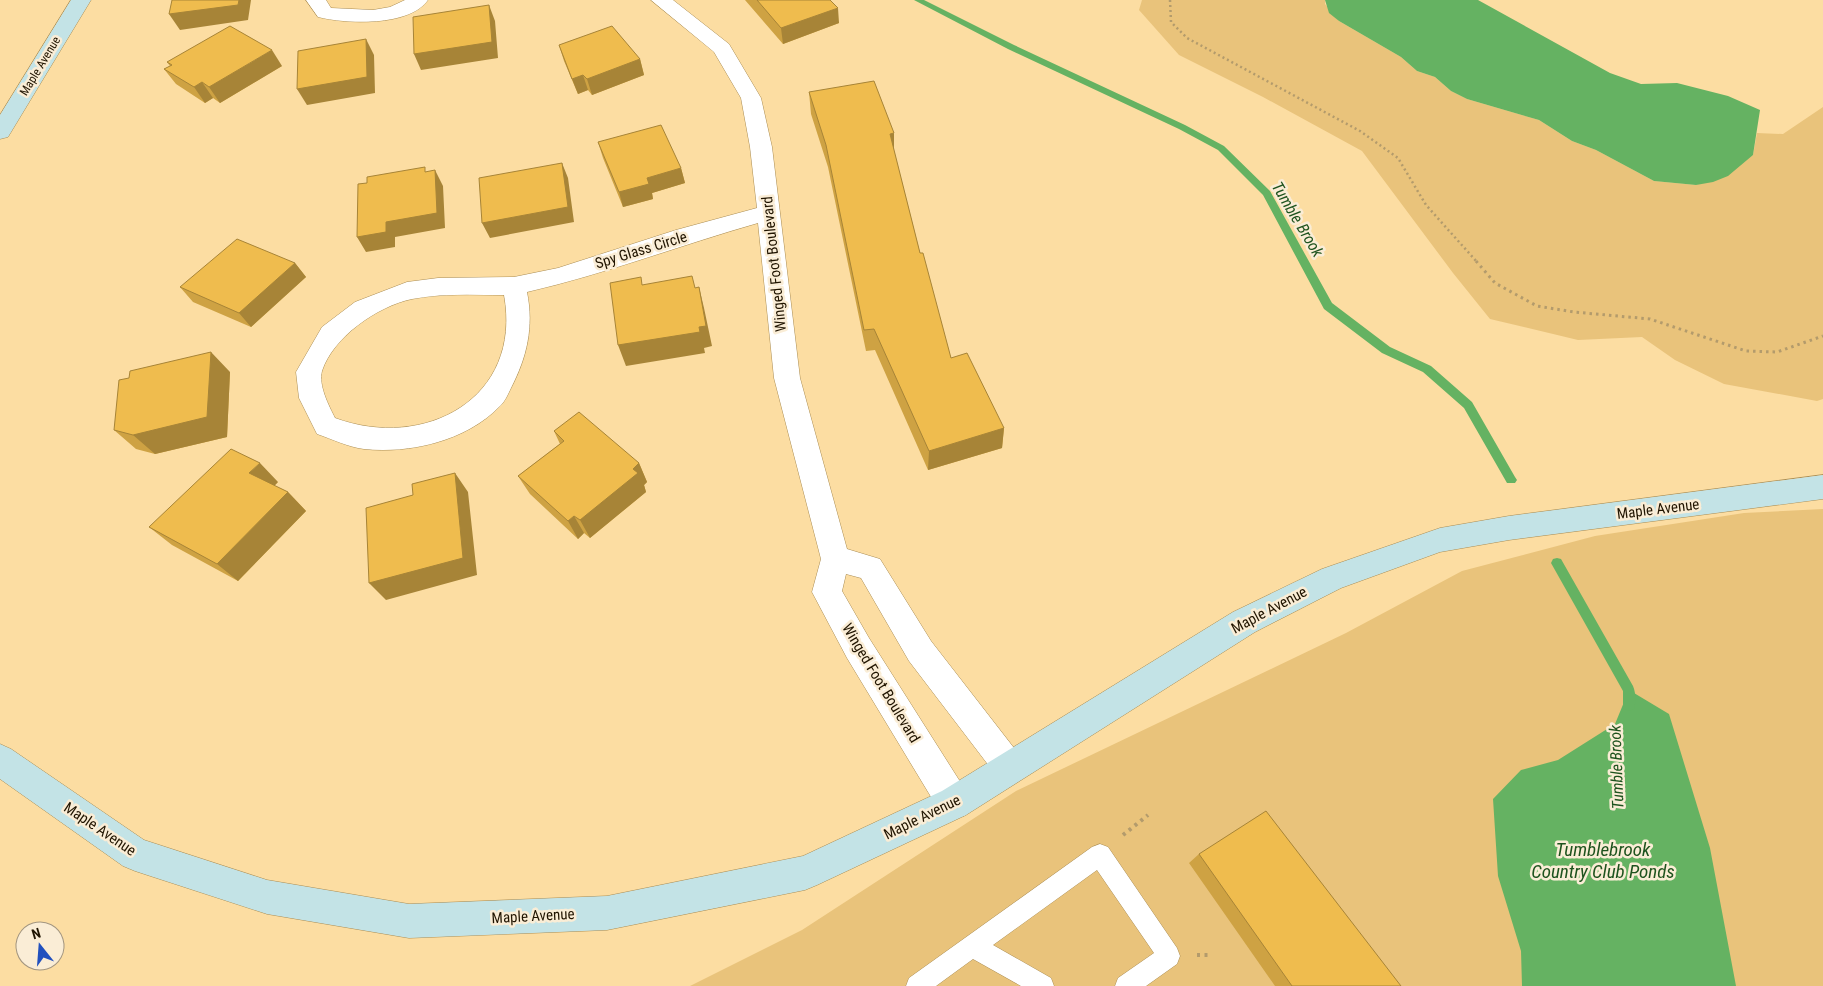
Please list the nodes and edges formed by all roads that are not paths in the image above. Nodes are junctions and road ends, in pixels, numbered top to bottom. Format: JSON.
{"nodes":[{"id":1,"x":81,"y":0,"type":"edge"},
{"id":2,"x":316,"y":0,"type":"edge"},
{"id":3,"x":418,"y":0,"type":"edge"},
{"id":4,"x":661,"y":0,"type":"edge"},
{"id":5,"x":0,"y":132,"type":"edge"},
{"id":6,"x":769,"y":212,"type":"junction"},
{"id":7,"x":514,"y":286,"type":"junction"},
{"id":8,"x":1823,"y":487,"type":"edge"},
{"id":9,"x":835,"y":559,"type":"junction"},
{"id":10,"x":0,"y":760,"type":"edge"},
{"id":11,"x":1010,"y":768,"type":"junction"},
{"id":12,"x":954,"y":803,"type":"junction"},
{"id":13,"x":972,"y":946,"type":"junction"},
{"id":14,"x":917,"y":986,"type":"edge"},
{"id":15,"x":1043,"y":986,"type":"edge"},
{"id":16,"x":1126,"y":986,"type":"edge"}],
"edges":[{"from":1,"to":5,"type":"street","name":"Maple Avenue"},
{"from":2,"to":3,"type":"street"},
{"from":4,"to":6,"type":"street","name":"Winged Foot Boulevard"},
{"from":6,"to":7,"type":"street","name":"Spy Glass Circle"},
{"from":6,"to":9,"type":"street","name":"Winged Foot Boulevard"},
{"from":7,"to":7,"type":"street","name":"Spy Glass Circle"},
{"from":8,"to":11,"type":"street","name":"Maple Avenue"},
{"from":9,"to":11,"type":"street"},
{"from":9,"to":12,"type":"street","name":"Winged Foot Boulevard"},
{"from":10,"to":12,"type":"street","name":"Maple Avenue"},
{"from":11,"to":12,"type":"street","name":"Maple Avenue"},
{"from":13,"to":14,"type":"lane"},
{"from":13,"to":15,"type":"lane"},
{"from":13,"to":16,"type":"lane"}]}
